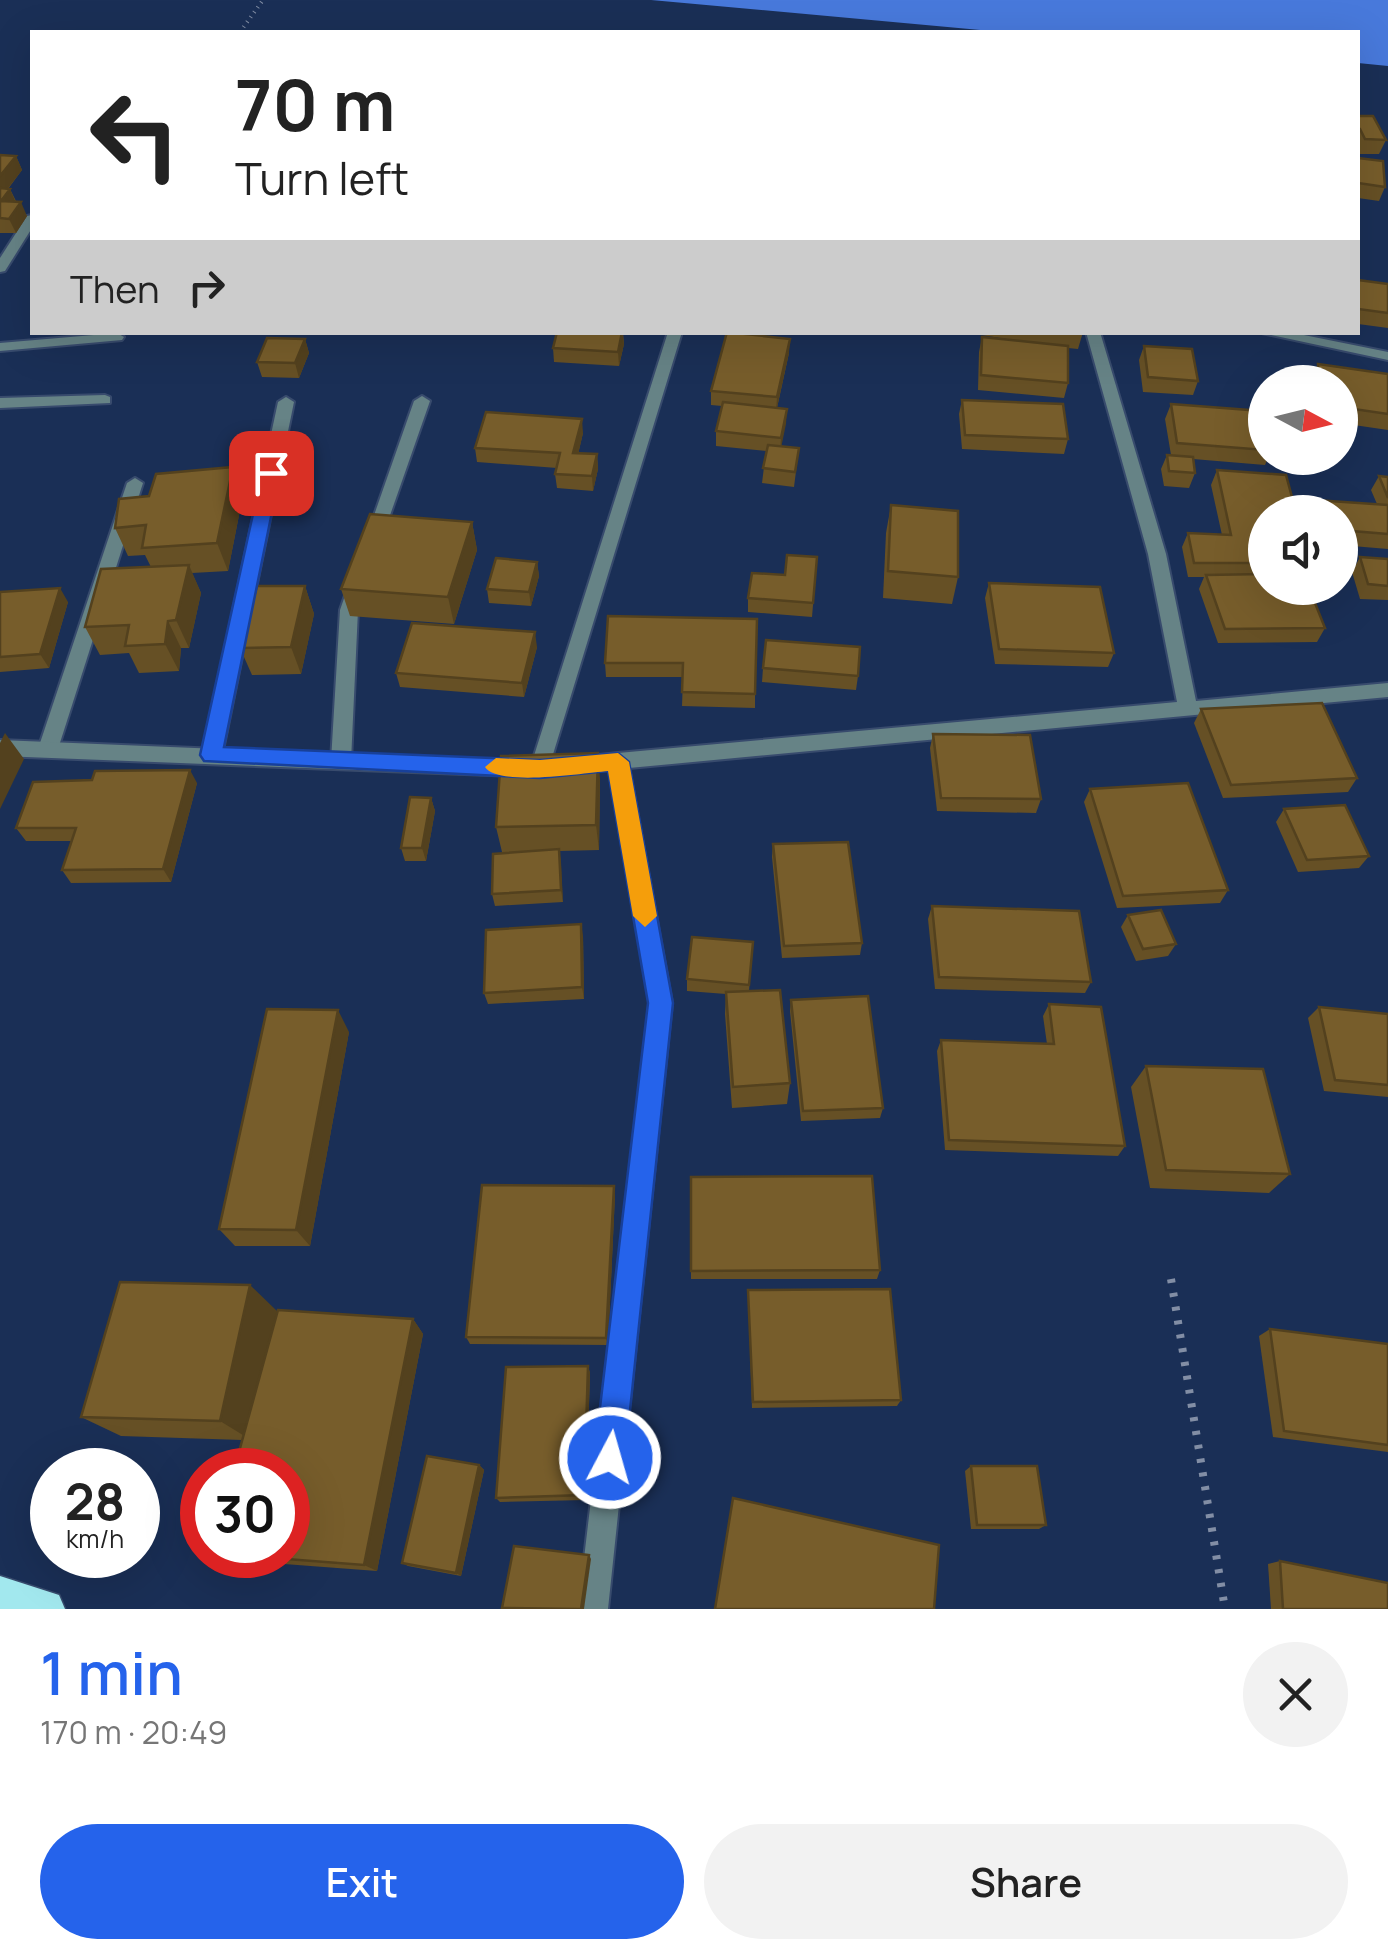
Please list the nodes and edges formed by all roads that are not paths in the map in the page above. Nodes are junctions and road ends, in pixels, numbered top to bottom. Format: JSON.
{"nodes":[{"id":1,"x":30,"y":226,"type":"edge"},
{"id":2,"x":0,"y":268,"type":"edge"},
{"id":3,"x":674,"y":335,"type":"edge"},
{"id":4,"x":1094,"y":335,"type":"edge"},
{"id":5,"x":1280,"y":335,"type":"edge"},
{"id":6,"x":116,"y":336,"type":"dead end"},
{"id":7,"x":0,"y":347,"type":"edge"},
{"id":8,"x":1388,"y":356,"type":"edge"},
{"id":9,"x":105,"y":400,"type":"dead end"},
{"id":10,"x":422,"y":401,"type":"dead end"},
{"id":11,"x":286,"y":402,"type":"dead end"},
{"id":12,"x":0,"y":404,"type":"edge"},
{"id":13,"x":135,"y":483,"type":"dead end"},
{"id":14,"x":1388,"y":690,"type":"edge"},
{"id":15,"x":1188,"y":708,"type":"junction"},
{"id":16,"x":0,"y":748,"type":"edge"},
{"id":17,"x":48,"y":750,"type":"junction"},
{"id":18,"x":212,"y":755,"type":"junction"},
{"id":19,"x":341,"y":761,"type":"junction"},
{"id":20,"x":618,"y":762,"type":"junction"},
{"id":21,"x":540,"y":769,"type":"junction"},
{"id":22,"x":0,"y":1596,"type":"edge"},
{"id":23,"x":45,"y":1609,"type":"edge"},
{"id":24,"x":593,"y":1609,"type":"edge"}],
"edges":[{"from":1,"to":2,"type":"street"},
{"from":3,"to":21,"type":"street"},
{"from":4,"to":15,"type":"street"},
{"from":5,"to":8,"type":"street"},
{"from":6,"to":7,"type":"street"},
{"from":9,"to":12,"type":"street"},
{"from":10,"to":19,"type":"street"},
{"from":11,"to":18,"type":"street"},
{"from":13,"to":17,"type":"street"},
{"from":14,"to":15,"type":"street"},
{"from":15,"to":20,"type":"street"},
{"from":16,"to":17,"type":"street"},
{"from":17,"to":18,"type":"street"},
{"from":18,"to":19,"type":"street"},
{"from":19,"to":21,"type":"street"},
{"from":20,"to":21,"type":"street"},
{"from":20,"to":24,"type":"street"},
{"from":22,"to":23,"type":"highway"}]}
